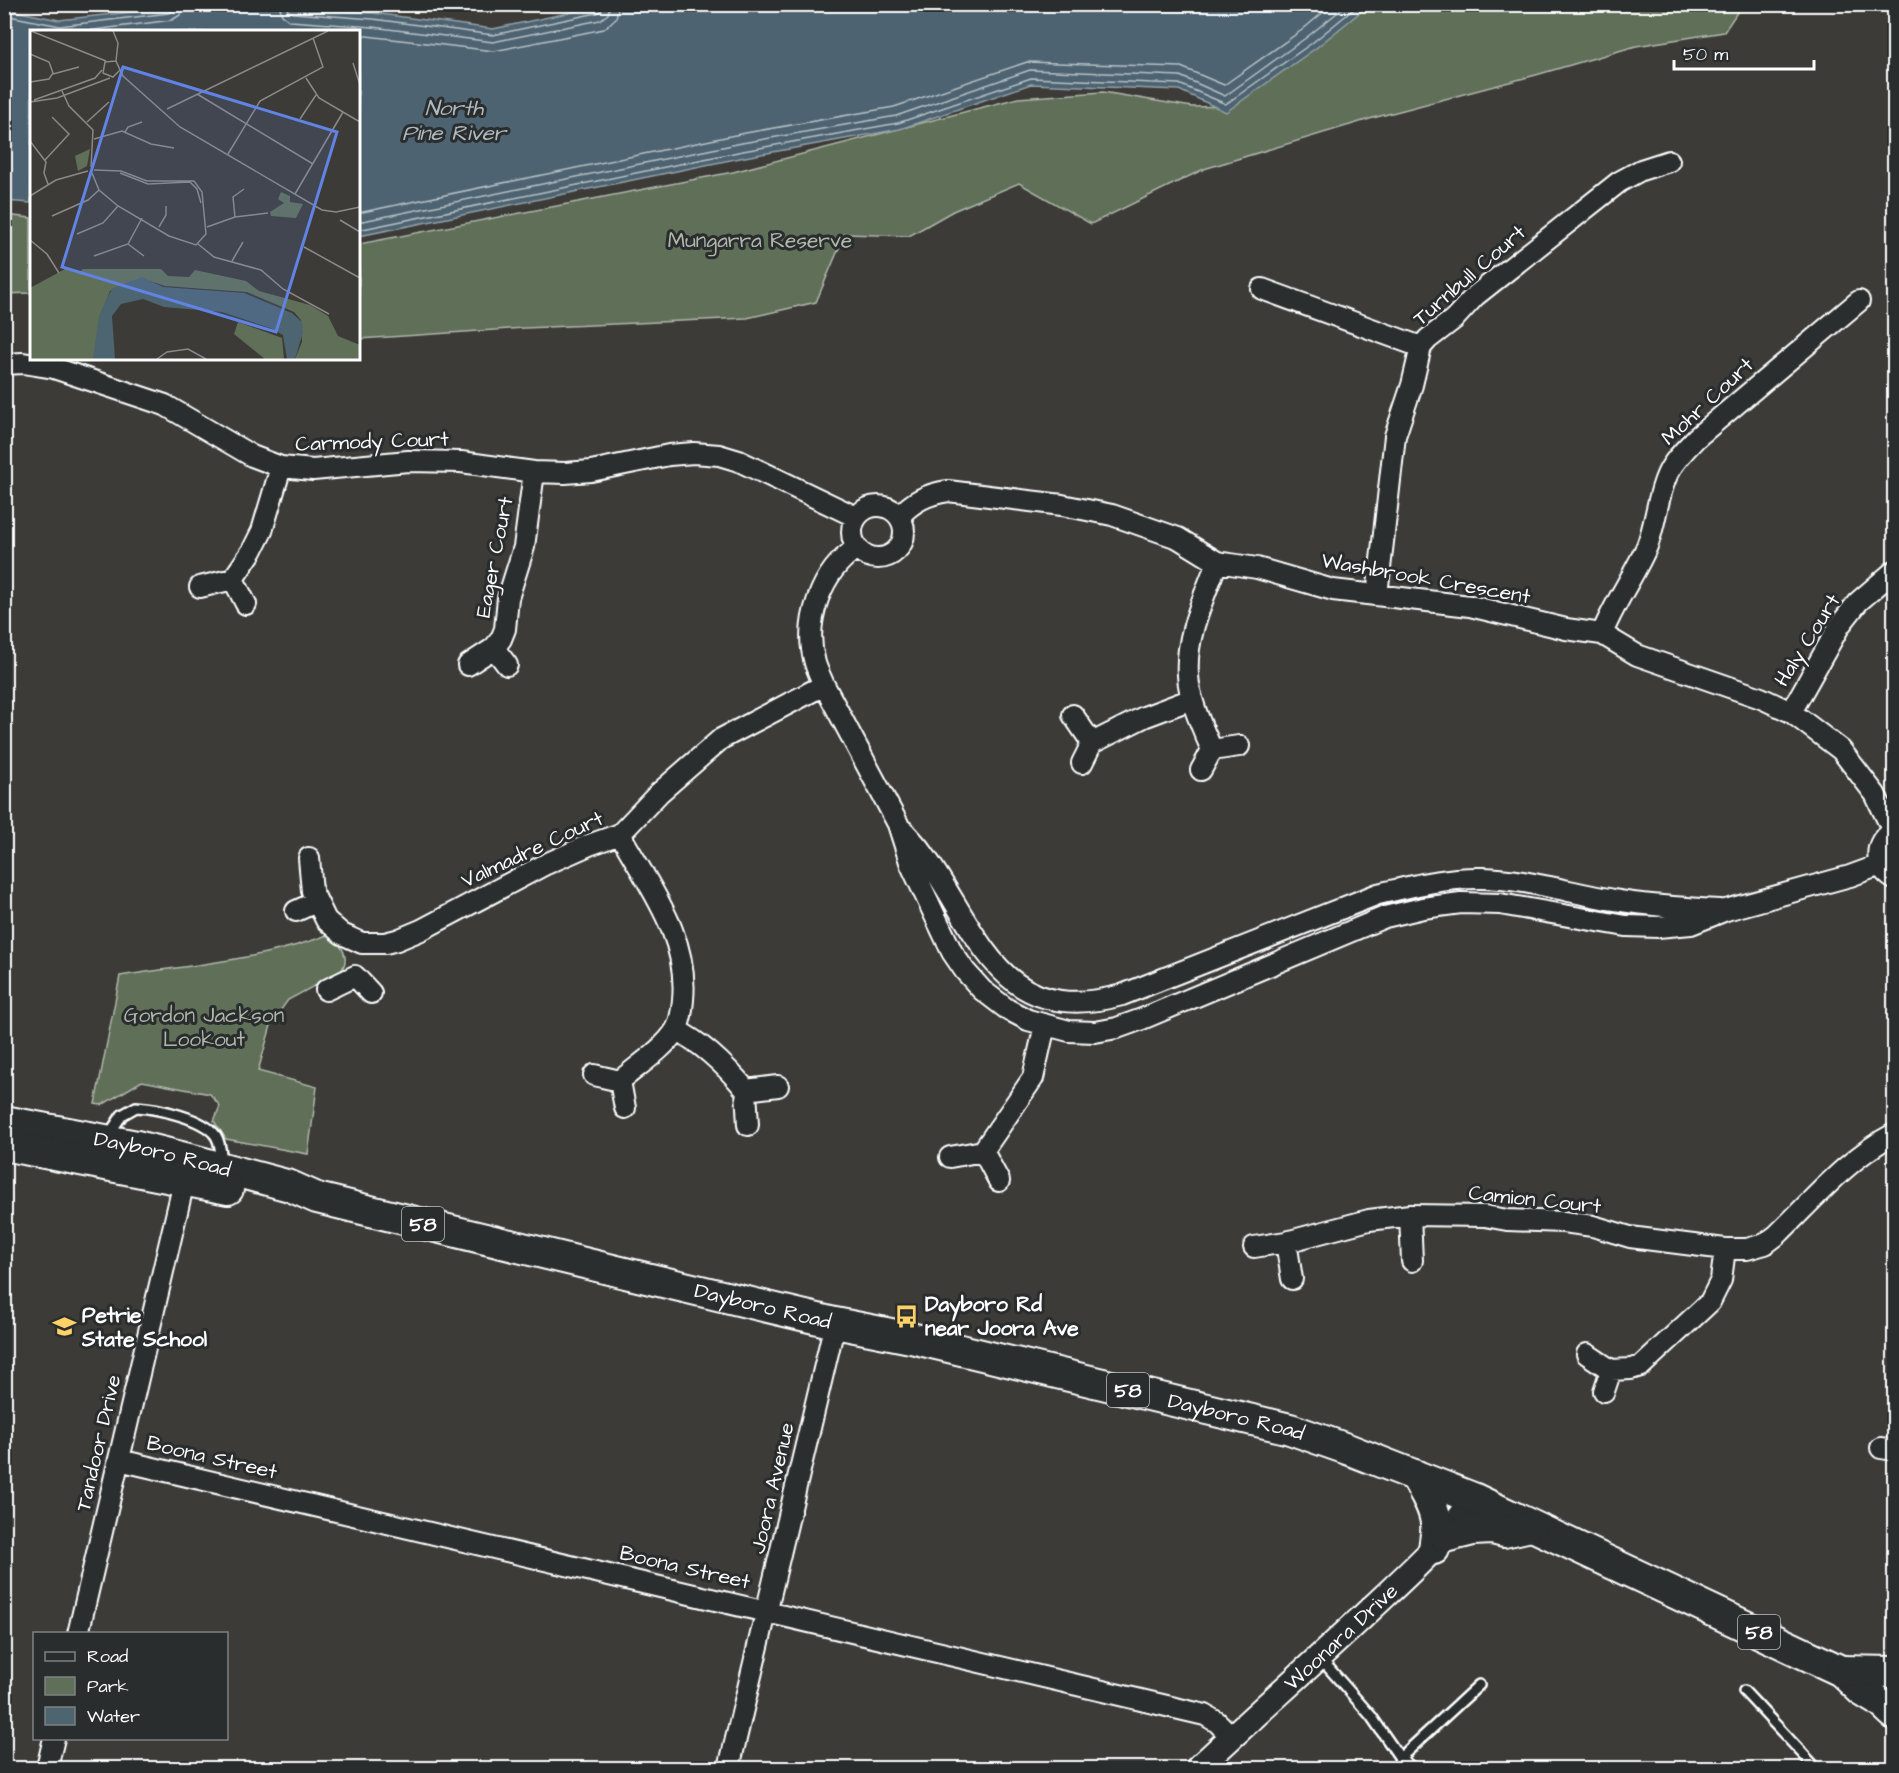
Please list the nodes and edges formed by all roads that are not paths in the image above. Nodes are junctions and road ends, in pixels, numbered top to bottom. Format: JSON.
{"nodes":[{"id":1,"x":1669,"y":161,"type":"dead end"},
{"id":2,"x":1262,"y":289,"type":"dead end"},
{"id":3,"x":1859,"y":301,"type":"dead end"},
{"id":4,"x":1421,"y":347,"type":"junction"},
{"id":5,"x":4,"y":364,"type":"edge"},
{"id":6,"x":281,"y":467,"type":"junction"},
{"id":7,"x":534,"y":472,"type":"junction"},
{"id":8,"x":899,"y":516,"type":"junction"},
{"id":9,"x":856,"y":517,"type":"junction"},
{"id":10,"x":857,"y":548,"type":"junction"},
{"id":11,"x":1217,"y":562,"type":"junction"},
{"id":12,"x":1894,"y":571,"type":"edge"},
{"id":13,"x":233,"y":579,"type":"junction"},
{"id":14,"x":200,"y":587,"type":"dead end"},
{"id":15,"x":1377,"y":596,"type":"junction"},
{"id":16,"x":246,"y":604,"type":"dead end"},
{"id":17,"x":1602,"y":634,"type":"junction"},
{"id":18,"x":494,"y":648,"type":"junction"},
{"id":19,"x":468,"y":665,"type":"dead end"},
{"id":20,"x":507,"y":665,"type":"dead end"},
{"id":21,"x":824,"y":684,"type":"junction"},
{"id":22,"x":1192,"y":699,"type":"junction"},
{"id":23,"x":1791,"y":712,"type":"junction"},
{"id":24,"x":1073,"y":715,"type":"dead end"},
{"id":25,"x":1092,"y":744,"type":"junction"},
{"id":26,"x":1239,"y":746,"type":"dead end"},
{"id":27,"x":1212,"y":750,"type":"junction"},
{"id":28,"x":1082,"y":763,"type":"dead end"},
{"id":29,"x":1200,"y":770,"type":"dead end"},
{"id":30,"x":898,"y":824,"type":"junction"},
{"id":31,"x":1894,"y":830,"type":"edge"},
{"id":32,"x":620,"y":834,"type":"junction"},
{"id":33,"x":309,"y":858,"type":"dead end"},
{"id":34,"x":1887,"y":872,"type":"edge"},
{"id":35,"x":316,"y":902,"type":"junction"},
{"id":36,"x":1726,"y":910,"type":"junction"},
{"id":37,"x":296,"y":911,"type":"dead end"},
{"id":38,"x":362,"y":943,"type":"junction"},
{"id":39,"x":355,"y":976,"type":"junction"},
{"id":40,"x":326,"y":990,"type":"dead end"},
{"id":41,"x":371,"y":993,"type":"dead end"},
{"id":42,"x":1045,"y":1025,"type":"junction"},
{"id":43,"x":676,"y":1030,"type":"junction"},
{"id":44,"x":594,"y":1075,"type":"dead end"},
{"id":45,"x":620,"y":1081,"type":"junction"},
{"id":46,"x":778,"y":1086,"type":"dead end"},
{"id":47,"x":746,"y":1090,"type":"junction"},
{"id":48,"x":625,"y":1108,"type":"dead end"},
{"id":49,"x":4,"y":1121,"type":"edge"},
{"id":50,"x":748,"y":1125,"type":"dead end"},
{"id":51,"x":1894,"y":1134,"type":"edge"},
{"id":52,"x":105,"y":1140,"type":"junction"},
{"id":53,"x":4,"y":1145,"type":"edge"},
{"id":54,"x":983,"y":1151,"type":"junction"},
{"id":55,"x":950,"y":1157,"type":"dead end"},
{"id":56,"x":223,"y":1168,"type":"junction"},
{"id":57,"x":186,"y":1169,"type":"junction"},
{"id":58,"x":999,"y":1182,"type":"dead end"},
{"id":59,"x":318,"y":1198,"type":"junction"},
{"id":60,"x":1410,"y":1215,"type":"junction"},
{"id":61,"x":1286,"y":1242,"type":"junction"},
{"id":62,"x":1254,"y":1247,"type":"dead end"},
{"id":63,"x":1725,"y":1249,"type":"junction"},
{"id":64,"x":1412,"y":1261,"type":"dead end"},
{"id":65,"x":1292,"y":1279,"type":"dead end"},
{"id":66,"x":835,"y":1323,"type":"junction"},
{"id":67,"x":1587,"y":1354,"type":"dead end"},
{"id":68,"x":1611,"y":1370,"type":"junction"},
{"id":69,"x":1604,"y":1391,"type":"dead end"},
{"id":70,"x":119,"y":1460,"type":"junction"},
{"id":71,"x":1415,"y":1475,"type":"junction"},
{"id":72,"x":1473,"y":1498,"type":"junction"},
{"id":73,"x":1534,"y":1526,"type":"junction"},
{"id":74,"x":1439,"y":1543,"type":"junction"},
{"id":75,"x":767,"y":1611,"type":"junction"},
{"id":76,"x":78,"y":1632,"type":"edge"},
{"id":77,"x":1320,"y":1658,"type":"junction"},
{"id":78,"x":1840,"y":1671,"type":"junction"},
{"id":79,"x":1894,"y":1672,"type":"edge"},
{"id":80,"x":1479,"y":1685,"type":"dead end"},
{"id":81,"x":1744,"y":1691,"type":"dead end"},
{"id":82,"x":1894,"y":1714,"type":"edge"},
{"id":83,"x":1232,"y":1737,"type":"junction"},
{"id":84,"x":54,"y":1740,"type":"edge"},
{"id":85,"x":1399,"y":1763,"type":"edge"},
{"id":86,"x":47,"y":1768,"type":"edge"},
{"id":87,"x":729,"y":1768,"type":"edge"},
{"id":88,"x":1198,"y":1768,"type":"edge"},
{"id":89,"x":1412,"y":1768,"type":"edge"},
{"id":90,"x":1816,"y":1768,"type":"edge"}],
"edges":[{"from":1,"to":4,"type":"street","name":"Turnbull Court"},
{"from":2,"to":4,"type":"street"},
{"from":3,"to":17,"type":"street","name":"Mohr Court"},
{"from":4,"to":15,"type":"street","name":"Turnbull Court"},
{"from":5,"to":6,"type":"street","name":"Carmody Court"},
{"from":6,"to":7,"type":"street","name":"Carmody Court"},
{"from":6,"to":13,"type":"street"},
{"from":7,"to":9,"type":"street","name":"Carmody Court"},
{"from":7,"to":18,"type":"street","name":"Eager Court"},
{"from":8,"to":9,"type":"street"},
{"from":8,"to":10,"type":"street"},
{"from":8,"to":11,"type":"street","name":"Washbrook Crescent"},
{"from":9,"to":10,"type":"street"},
{"from":10,"to":21,"type":"street"},
{"from":11,"to":15,"type":"street","name":"Washbrook Crescent"},
{"from":11,"to":22,"type":"street"},
{"from":12,"to":23,"type":"street","name":"Haly Court"},
{"from":13,"to":14,"type":"street"},
{"from":13,"to":16,"type":"street"},
{"from":15,"to":17,"type":"street","name":"Washbrook Crescent"},
{"from":17,"to":23,"type":"street","name":"Washbrook Crescent"},
{"from":18,"to":19,"type":"street","name":"Eager Court"},
{"from":18,"to":20,"type":"street","name":"Eager Court"},
{"from":21,"to":30,"type":"street"},
{"from":21,"to":32,"type":"street","name":"Valmadre Court"},
{"from":22,"to":25,"type":"street"},
{"from":22,"to":27,"type":"street"},
{"from":23,"to":31,"type":"street","name":"Washbrook Crescent"},
{"from":24,"to":25,"type":"street"},
{"from":25,"to":28,"type":"street"},
{"from":26,"to":27,"type":"street"},
{"from":27,"to":29,"type":"street"},
{"from":30,"to":36,"type":"street"},
{"from":30,"to":42,"type":"street"},
{"from":31,"to":34,"type":"street"},
{"from":32,"to":38,"type":"street","name":"Valmadre Court"},
{"from":32,"to":43,"type":"street"},
{"from":33,"to":35,"type":"street"},
{"from":34,"to":36,"type":"street"},
{"from":35,"to":37,"type":"street"},
{"from":35,"to":38,"type":"street"},
{"from":36,"to":42,"type":"street"},
{"from":38,"to":39,"type":"street"},
{"from":39,"to":40,"type":"street"},
{"from":39,"to":41,"type":"street"},
{"from":42,"to":54,"type":"street"},
{"from":43,"to":45,"type":"street"},
{"from":43,"to":47,"type":"street"},
{"from":44,"to":45,"type":"street"},
{"from":45,"to":48,"type":"street"},
{"from":46,"to":47,"type":"street"},
{"from":47,"to":50,"type":"street"},
{"from":49,"to":52,"type":"main road","name":"Dayboro Road","number":"58"},
{"from":51,"to":63,"type":"street","name":"Camion Court"},
{"from":52,"to":56,"type":"lane"},
{"from":52,"to":57,"type":"main road","name":"Dayboro Road","number":"58"},
{"from":53,"to":57,"type":"main road","name":"Dayboro Road","number":"58"},
{"from":54,"to":55,"type":"street"},
{"from":54,"to":58,"type":"street"},
{"from":56,"to":57,"type":"main road","name":"Dayboro Road","number":"58"},
{"from":56,"to":59,"type":"main road","name":"Dayboro Road","number":"58"},
{"from":57,"to":59,"type":"main road","name":"Dayboro Road","number":"58"},
{"from":57,"to":70,"type":"street","name":"Tandoor Drive"},
{"from":59,"to":66,"type":"main road","name":"Dayboro Road","number":"58"},
{"from":60,"to":61,"type":"street","name":"Camion Court"},
{"from":60,"to":63,"type":"street","name":"Camion Court"},
{"from":60,"to":64,"type":"street"},
{"from":61,"to":62,"type":"street","name":"Camion Court"},
{"from":61,"to":65,"type":"street"},
{"from":63,"to":68,"type":"street"},
{"from":66,"to":71,"type":"main road","name":"Dayboro Road","number":"58"},
{"from":66,"to":75,"type":"street","name":"Joora Avenue"},
{"from":67,"to":68,"type":"street"},
{"from":68,"to":69,"type":"street"},
{"from":70,"to":75,"type":"street","name":"Boona Street"},
{"from":70,"to":76,"type":"street","name":"Tandoor Drive"},
{"from":71,"to":72,"type":"main road","name":"Dayboro Road","number":"58"},
{"from":71,"to":74,"type":"main road"},
{"from":72,"to":73,"type":"main road","name":"Dayboro Road","number":"58"},
{"from":72,"to":74,"type":"street","name":"Woonara Drive"},
{"from":73,"to":74,"type":"main road"},
{"from":73,"to":78,"type":"main road","name":"Dayboro Road","number":"58"},
{"from":74,"to":77,"type":"street","name":"Woonara Drive"},
{"from":75,"to":83,"type":"street","name":"Boona Street"},
{"from":75,"to":87,"type":"street","name":"Joora Avenue"},
{"from":77,"to":83,"type":"street","name":"Woonara Drive"},
{"from":77,"to":85,"type":"lane"},
{"from":78,"to":79,"type":"main road","name":"Dayboro Road","number":"58"},
{"from":78,"to":82,"type":"main road","name":"Dayboro Road","number":"58"},
{"from":80,"to":85,"type":"lane"},
{"from":81,"to":90,"type":"lane"},
{"from":83,"to":88,"type":"street","name":"Woonara Drive"},
{"from":84,"to":86,"type":"street"},
{"from":85,"to":89,"type":"lane"}]}
